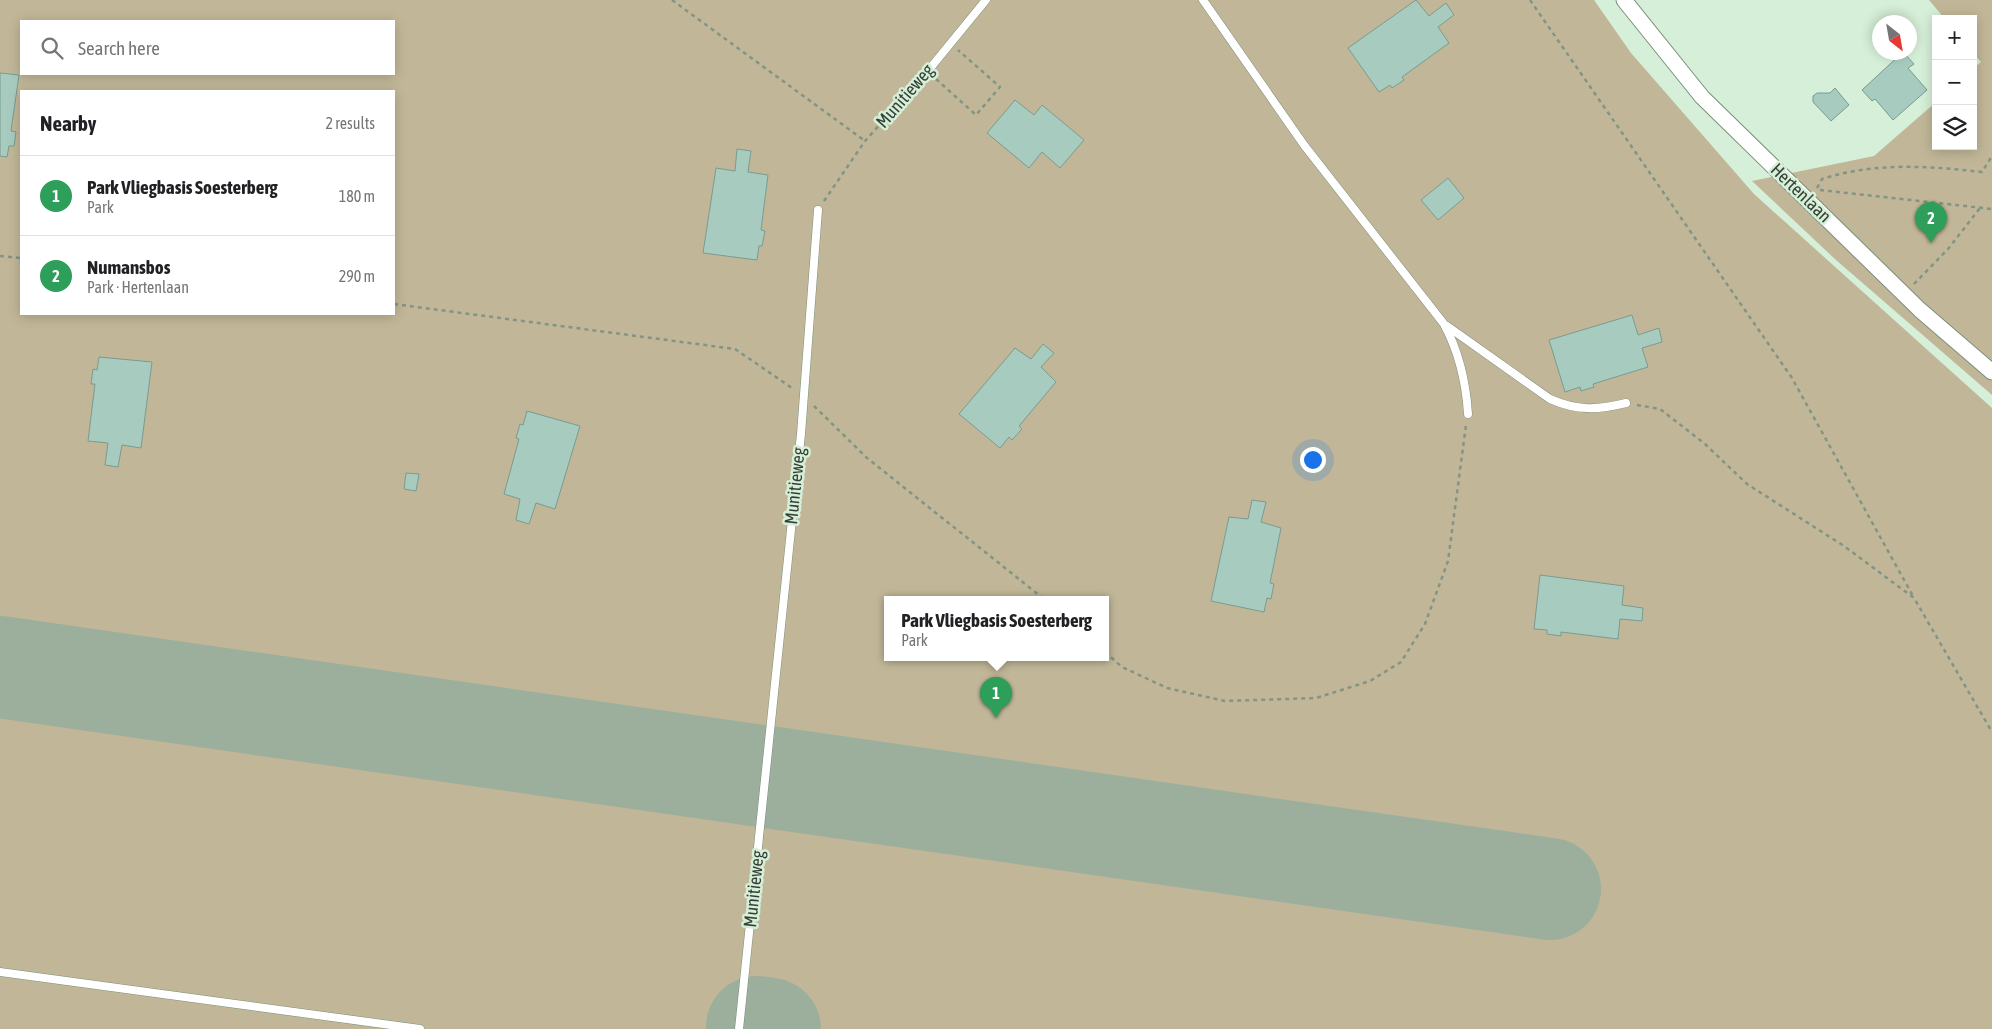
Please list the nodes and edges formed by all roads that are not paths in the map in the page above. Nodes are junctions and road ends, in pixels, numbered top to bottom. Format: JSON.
{"nodes":[{"id":1,"x":986,"y":0,"type":"edge"},
{"id":2,"x":1203,"y":0,"type":"edge"},
{"id":3,"x":1624,"y":0,"type":"edge"},
{"id":4,"x":918,"y":83,"type":"road end"},
{"id":5,"x":818,"y":210,"type":"road end"},
{"id":6,"x":1444,"y":324,"type":"junction"},
{"id":7,"x":1992,"y":372,"type":"edge"},
{"id":8,"x":1626,"y":403,"type":"road end"},
{"id":9,"x":1468,"y":414,"type":"road end"},
{"id":10,"x":0,"y":972,"type":"edge"},
{"id":11,"x":420,"y":1029,"type":"edge"},
{"id":12,"x":740,"y":1029,"type":"edge"}],
"edges":[{"from":1,"to":4,"type":"lane","name":"Munitieweg"},
{"from":2,"to":6,"type":"lane"},
{"from":3,"to":7,"type":"street","name":"Hertenlaan"},
{"from":5,"to":12,"type":"lane","name":"Munitieweg"},
{"from":6,"to":8,"type":"lane"},
{"from":6,"to":9,"type":"lane"},
{"from":10,"to":11,"type":"lane"}]}
